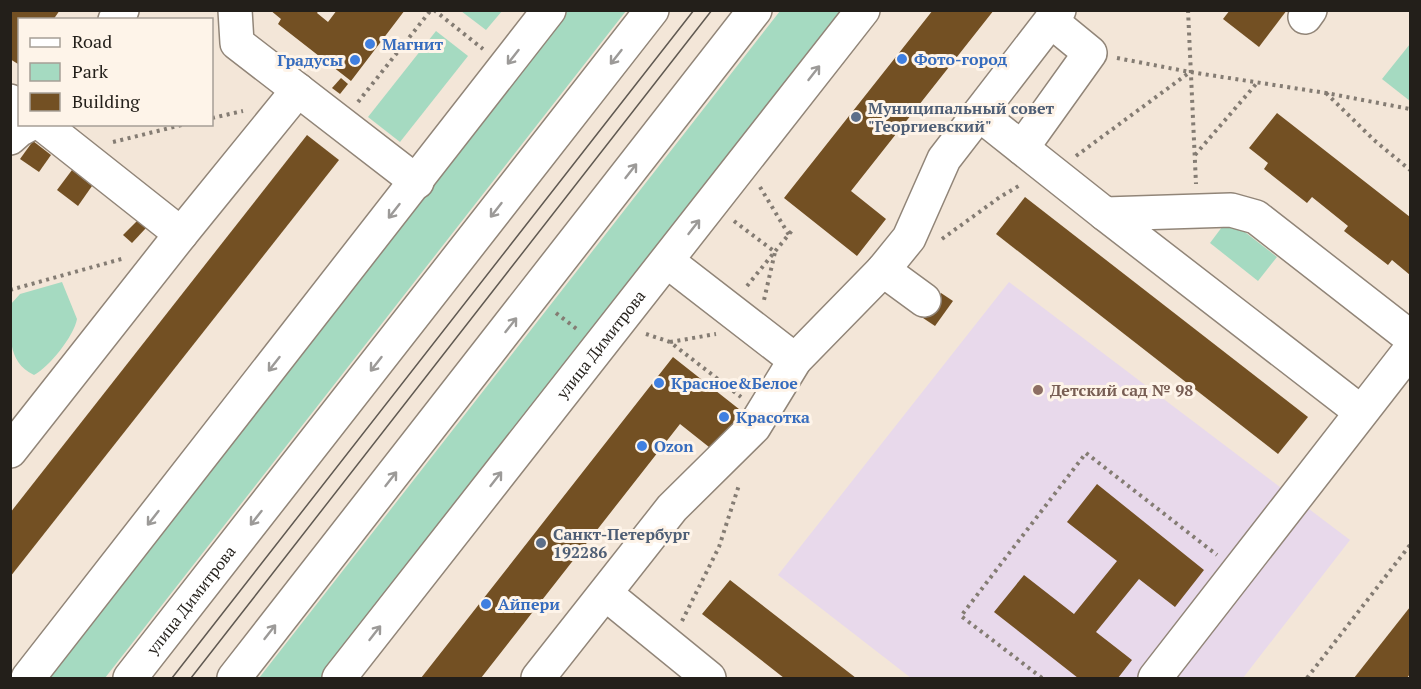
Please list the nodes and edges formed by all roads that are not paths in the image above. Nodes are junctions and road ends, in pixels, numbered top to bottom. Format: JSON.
{"nodes":[{"id":1,"x":235,"y":10,"type":"edge"},
{"id":2,"x":549,"y":10,"type":"edge"},
{"id":3,"x":652,"y":10,"type":"edge"},
{"id":4,"x":755,"y":10,"type":"edge"},
{"id":5,"x":863,"y":10,"type":"edge"},
{"id":6,"x":1055,"y":16,"type":"edge"},
{"id":7,"x":298,"y":90,"type":"junction"},
{"id":8,"x":979,"y":114,"type":"junction"},
{"id":9,"x":26,"y":126,"type":"edge"},
{"id":10,"x":45,"y":126,"type":"edge"},
{"id":11,"x":10,"y":138,"type":"edge"},
{"id":12,"x":1022,"y":148,"type":"junction"},
{"id":13,"x":417,"y":182,"type":"junction"},
{"id":14,"x":1105,"y":214,"type":"junction"},
{"id":15,"x":181,"y":234,"type":"junction"},
{"id":16,"x":667,"y":261,"type":"junction"},
{"id":17,"x":883,"y":270,"type":"junction"},
{"id":18,"x":924,"y":300,"type":"dead end"},
{"id":19,"x":1410,"y":338,"type":"edge"},
{"id":20,"x":1410,"y":350,"type":"edge"},
{"id":21,"x":795,"y":360,"type":"junction"},
{"id":22,"x":1361,"y":412,"type":"junction"},
{"id":23,"x":10,"y":451,"type":"edge"},
{"id":24,"x":606,"y":594,"type":"junction"},
{"id":25,"x":704,"y":677,"type":"edge"},
{"id":26,"x":28,"y":678,"type":"edge"},
{"id":27,"x":130,"y":678,"type":"edge"},
{"id":28,"x":234,"y":678,"type":"edge"},
{"id":29,"x":339,"y":678,"type":"edge"},
{"id":30,"x":538,"y":678,"type":"edge"},
{"id":31,"x":1155,"y":678,"type":"edge"}],
"edges":[{"from":1,"to":7,"type":"street"},
{"from":2,"to":13,"type":"street","one_way":true},
{"from":3,"to":27,"type":"street","name":"улица Димитрова","one_way":true},
{"from":28,"to":4,"type":"street","one_way":true},
{"from":16,"to":5,"type":"street","name":"улица Димитрова","one_way":true},
{"from":6,"to":8,"type":"street"},
{"from":6,"to":12,"type":"street"},
{"from":7,"to":13,"type":"street"},
{"from":7,"to":15,"type":"street"},
{"from":8,"to":12,"type":"street"},
{"from":8,"to":17,"type":"street"},
{"from":9,"to":11,"type":"street"},
{"from":10,"to":15,"type":"street"},
{"from":12,"to":14,"type":"street"},
{"from":13,"to":26,"type":"street","one_way":true},
{"from":14,"to":19,"type":"street"},
{"from":14,"to":22,"type":"street"},
{"from":15,"to":23,"type":"street"},
{"from":16,"to":21,"type":"street"},
{"from":29,"to":16,"type":"street","name":"улица Димитрова","one_way":true},
{"from":17,"to":18,"type":"street"},
{"from":17,"to":21,"type":"street"},
{"from":20,"to":22,"type":"street"},
{"from":21,"to":24,"type":"street"},
{"from":22,"to":31,"type":"street"},
{"from":24,"to":25,"type":"street"},
{"from":24,"to":30,"type":"street"}]}
